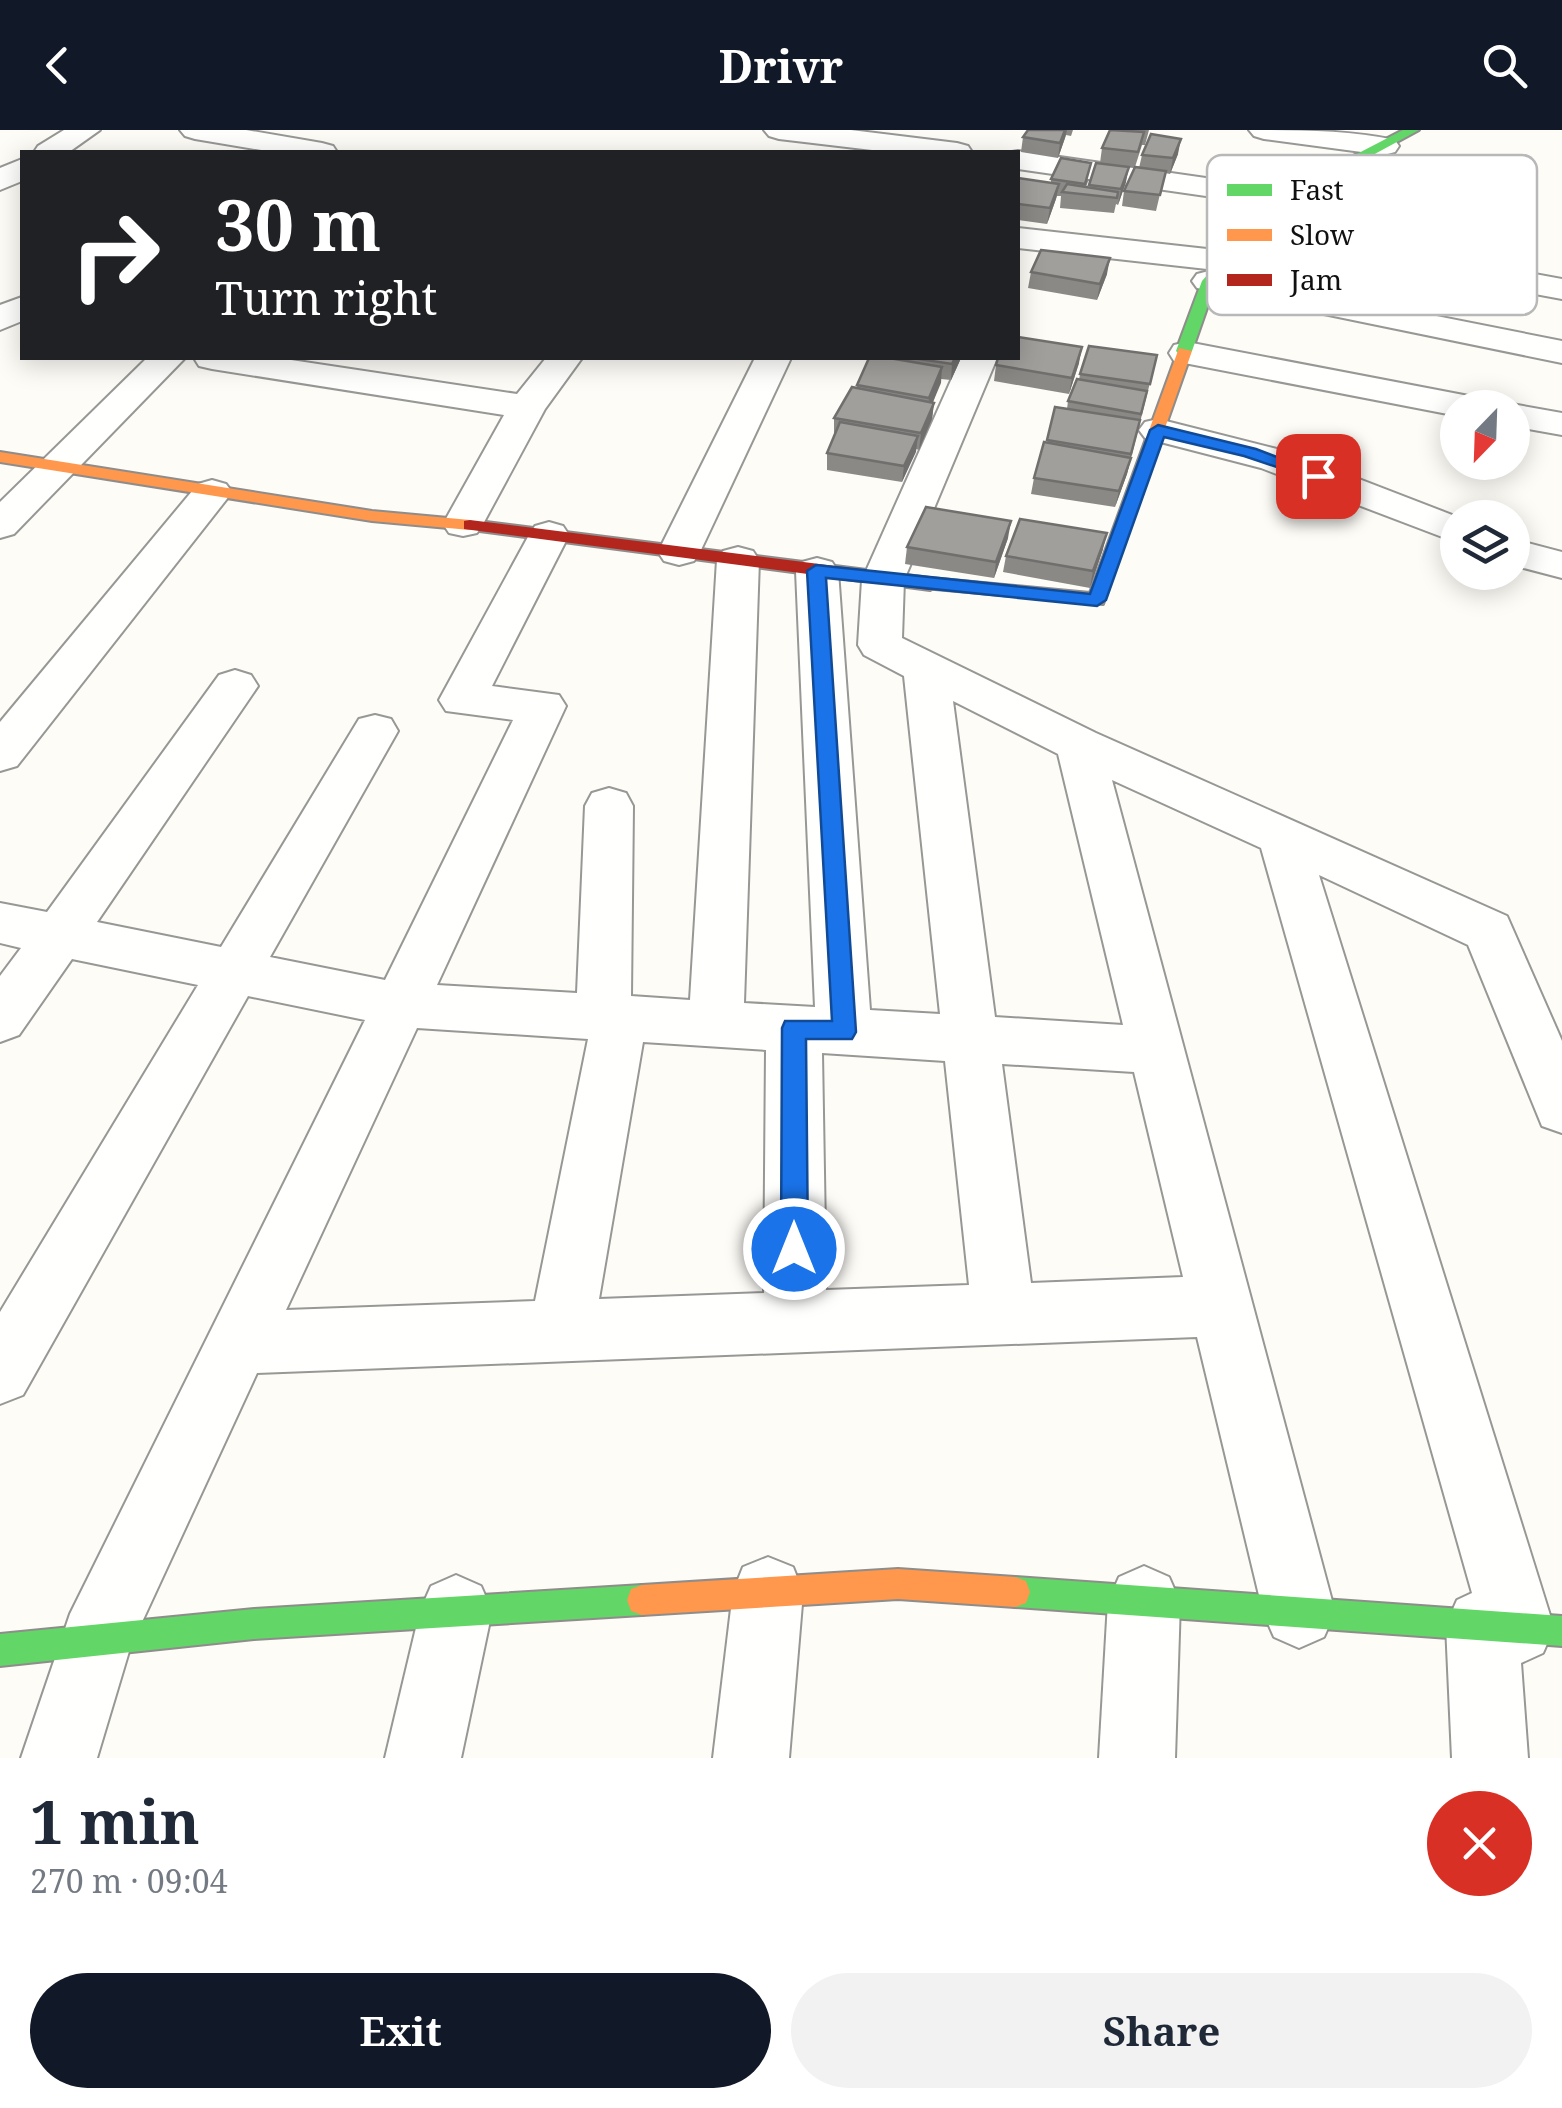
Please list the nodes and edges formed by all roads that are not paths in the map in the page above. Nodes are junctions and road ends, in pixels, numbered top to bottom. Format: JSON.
{"nodes":[{"id":1,"x":85,"y":130,"type":"edge"},
{"id":2,"x":195,"y":130,"type":"edge"},
{"id":3,"x":779,"y":130,"type":"edge"},
{"id":4,"x":1264,"y":130,"type":"edge"},
{"id":5,"x":1413,"y":130,"type":"edge"},
{"id":6,"x":284,"y":142,"type":"edge"},
{"id":7,"x":1384,"y":146,"type":"junction"},
{"id":8,"x":51,"y":150,"type":"edge"},
{"id":9,"x":314,"y":150,"type":"edge"},
{"id":10,"x":941,"y":150,"type":"edge"},
{"id":11,"x":1367,"y":155,"type":"edge"},
{"id":12,"x":1020,"y":160,"type":"edge"},
{"id":13,"x":1207,"y":187,"type":"edge"},
{"id":14,"x":1022,"y":249,"type":"edge"},
{"id":15,"x":1207,"y":270,"type":"edge"},
{"id":16,"x":1537,"y":283,"type":"edge"},
{"id":17,"x":1562,"y":288,"type":"edge"},
{"id":18,"x":1207,"y":298,"type":"edge"},
{"id":19,"x":1404,"y":315,"type":"edge"},
{"id":20,"x":1562,"y":352,"type":"edge"},
{"id":21,"x":1187,"y":353,"type":"junction"},
{"id":22,"x":165,"y":360,"type":"edge"},
{"id":23,"x":225,"y":360,"type":"edge"},
{"id":24,"x":562,"y":360,"type":"edge"},
{"id":25,"x":772,"y":360,"type":"edge"},
{"id":26,"x":978,"y":360,"type":"edge"},
{"id":27,"x":1440,"y":401,"type":"edge"},
{"id":28,"x":527,"y":407,"type":"junction"},
{"id":29,"x":1530,"y":418,"type":"edge"},
{"id":30,"x":1562,"y":424,"type":"edge"},
{"id":31,"x":1158,"y":430,"type":"junction"},
{"id":32,"x":0,"y":457,"type":"edge"},
{"id":33,"x":53,"y":468,"type":"junction"},
{"id":34,"x":212,"y":492,"type":"junction"},
{"id":35,"x":0,"y":524,"type":"edge"},
{"id":36,"x":463,"y":524,"type":"junction"},
{"id":37,"x":1440,"y":524,"type":"edge"},
{"id":38,"x":549,"y":534,"type":"junction"},
{"id":39,"x":679,"y":552,"type":"junction"},
{"id":40,"x":1530,"y":557,"type":"edge"},
{"id":41,"x":738,"y":560,"type":"junction"},
{"id":42,"x":1562,"y":565,"type":"edge"},
{"id":43,"x":816,"y":571,"type":"junction"},
{"id":44,"x":883,"y":580,"type":"junction"},
{"id":45,"x":926,"y":668,"type":"junction"},
{"id":46,"x":236,"y":686,"type":"dead end"},
{"id":47,"x":376,"y":731,"type":"dead end"},
{"id":48,"x":1079,"y":745,"type":"junction"},
{"id":49,"x":0,"y":754,"type":"edge"},
{"id":50,"x":609,"y":806,"type":"dead end"},
{"id":51,"x":1282,"y":837,"type":"junction"},
{"id":52,"x":0,"y":923,"type":"edge"},
{"id":53,"x":58,"y":935,"type":"junction"},
{"id":54,"x":234,"y":971,"type":"junction"},
{"id":55,"x":400,"y":1005,"type":"junction"},
{"id":56,"x":612,"y":1018,"type":"junction"},
{"id":57,"x":0,"y":1019,"type":"edge"},
{"id":58,"x":716,"y":1024,"type":"junction"},
{"id":59,"x":819,"y":1030,"type":"junction"},
{"id":60,"x":972,"y":1039,"type":"junction"},
{"id":61,"x":1156,"y":1050,"type":"junction"},
{"id":62,"x":1562,"y":1108,"type":"edge"},
{"id":63,"x":1221,"y":1306,"type":"junction"},
{"id":64,"x":1004,"y":1314,"type":"junction"},
{"id":65,"x":795,"y":1322,"type":"junction"},
{"id":66,"x":562,"y":1332,"type":"junction"},
{"id":67,"x":238,"y":1343,"type":"junction"},
{"id":68,"x":0,"y":1372,"type":"edge"},
{"id":69,"x":768,"y":1592,"type":"junction"},
{"id":70,"x":1144,"y":1602,"type":"junction"},
{"id":71,"x":456,"y":1611,"type":"junction"},
{"id":72,"x":1298,"y":1612,"type":"junction"},
{"id":73,"x":1521,"y":1628,"type":"edge"},
{"id":74,"x":96,"y":1640,"type":"junction"},
{"id":75,"x":0,"y":1650,"type":"edge"},
{"id":76,"x":59,"y":1758,"type":"edge"},
{"id":77,"x":423,"y":1758,"type":"edge"},
{"id":78,"x":751,"y":1758,"type":"edge"},
{"id":79,"x":1137,"y":1758,"type":"edge"},
{"id":80,"x":1490,"y":1758,"type":"edge"}],
"edges":[{"from":1,"to":8,"type":"street"},
{"from":2,"to":6,"type":"street"},
{"from":3,"to":10,"type":"street"},
{"from":4,"to":7,"type":"street"},
{"from":5,"to":7,"type":"street"},
{"from":6,"to":9,"type":"street"},
{"from":7,"to":11,"type":"street"},
{"from":12,"to":13,"type":"street"},
{"from":14,"to":15,"type":"street"},
{"from":16,"to":17,"type":"street"},
{"from":18,"to":21,"type":"street"},
{"from":19,"to":20,"type":"street"},
{"from":21,"to":27,"type":"street"},
{"from":21,"to":31,"type":"street"},
{"from":22,"to":33,"type":"street"},
{"from":23,"to":28,"type":"street"},
{"from":24,"to":28,"type":"street"},
{"from":25,"to":39,"type":"street"},
{"from":26,"to":44,"type":"street"},
{"from":28,"to":36,"type":"street"},
{"from":29,"to":30,"type":"street"},
{"from":31,"to":37,"type":"street"},
{"from":31,"to":44,"type":"street"},
{"from":32,"to":33,"type":"street"},
{"from":33,"to":34,"type":"street"},
{"from":33,"to":35,"type":"street"},
{"from":34,"to":36,"type":"street"},
{"from":34,"to":49,"type":"street"},
{"from":36,"to":38,"type":"street"},
{"from":38,"to":39,"type":"street"},
{"from":38,"to":55,"type":"street"},
{"from":39,"to":41,"type":"street"},
{"from":40,"to":42,"type":"street"},
{"from":41,"to":43,"type":"street"},
{"from":41,"to":58,"type":"street"},
{"from":43,"to":44,"type":"street"},
{"from":43,"to":59,"type":"street"},
{"from":44,"to":45,"type":"street"},
{"from":45,"to":48,"type":"street"},
{"from":45,"to":60,"type":"street"},
{"from":46,"to":53,"type":"street"},
{"from":47,"to":54,"type":"street"},
{"from":48,"to":51,"type":"street"},
{"from":48,"to":61,"type":"street"},
{"from":50,"to":56,"type":"street"},
{"from":51,"to":62,"type":"street"},
{"from":51,"to":73,"type":"street"},
{"from":52,"to":53,"type":"street"},
{"from":53,"to":54,"type":"street"},
{"from":53,"to":57,"type":"street"},
{"from":54,"to":55,"type":"street"},
{"from":54,"to":68,"type":"street"},
{"from":55,"to":56,"type":"street"},
{"from":55,"to":67,"type":"street"},
{"from":56,"to":58,"type":"street"},
{"from":56,"to":66,"type":"street"},
{"from":58,"to":59,"type":"street"},
{"from":59,"to":60,"type":"street"},
{"from":59,"to":65,"type":"street"},
{"from":60,"to":61,"type":"street"},
{"from":60,"to":64,"type":"street"},
{"from":61,"to":63,"type":"street"},
{"from":63,"to":64,"type":"street"},
{"from":63,"to":72,"type":"street"},
{"from":64,"to":65,"type":"street"},
{"from":65,"to":66,"type":"street"},
{"from":66,"to":67,"type":"street"},
{"from":67,"to":74,"type":"street"},
{"from":69,"to":70,"type":"street"},
{"from":69,"to":71,"type":"street"},
{"from":69,"to":78,"type":"street"},
{"from":70,"to":72,"type":"street"},
{"from":70,"to":79,"type":"street"},
{"from":71,"to":74,"type":"street"},
{"from":71,"to":77,"type":"street"},
{"from":72,"to":73,"type":"street"},
{"from":73,"to":80,"type":"street"},
{"from":74,"to":75,"type":"street"},
{"from":74,"to":76,"type":"street"}]}
